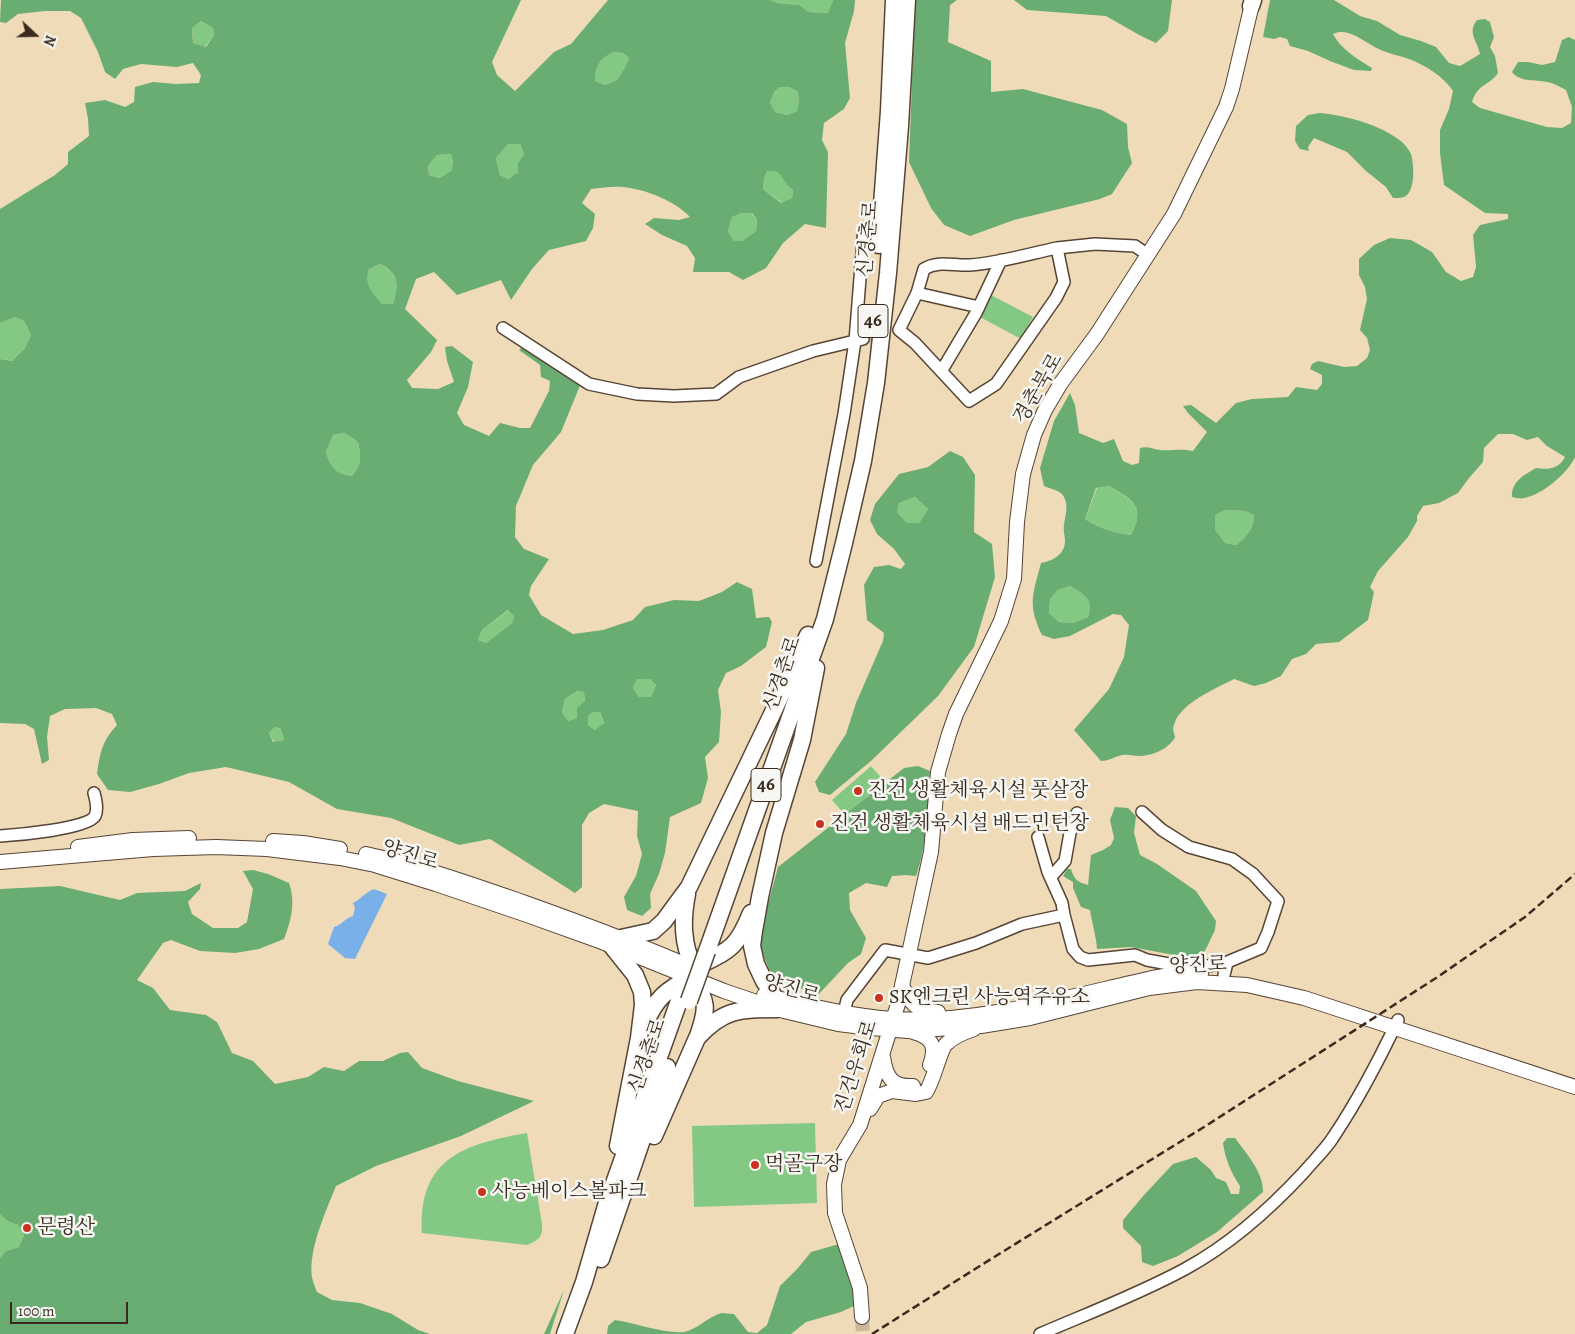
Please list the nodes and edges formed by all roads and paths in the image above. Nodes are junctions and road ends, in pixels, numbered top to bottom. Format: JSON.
{"nodes":[{"id":1,"x":894,"y":0,"type":"edge"},
{"id":2,"x":906,"y":0,"type":"edge"},
{"id":3,"x":1251,"y":1,"type":"edge"},
{"id":4,"x":864,"y":228,"type":"dead end"},
{"id":5,"x":1057,"y":248,"type":"junction"},
{"id":6,"x":1148,"y":255,"type":"junction"},
{"id":7,"x":1001,"y":260,"type":"junction"},
{"id":8,"x":917,"y":293,"type":"junction"},
{"id":9,"x":979,"y":307,"type":"junction"},
{"id":10,"x":502,"y":328,"type":"dead end"},
{"id":11,"x":859,"y":340,"type":"junction"},
{"id":12,"x":942,"y":370,"type":"junction"},
{"id":13,"x":816,"y":561,"type":"dead end"},
{"id":14,"x":825,"y":619,"type":"junction"},
{"id":15,"x":808,"y":635,"type":"junction"},
{"id":16,"x":949,"y":734,"type":"joint"},
{"id":17,"x":94,"y":793,"type":"dead end"},
{"id":18,"x":1142,"y":812,"type":"dead end"},
{"id":19,"x":1077,"y":813,"type":"dead end"},
{"id":20,"x":0,"y":836,"type":"edge"},
{"id":21,"x":1038,"y":837,"type":"dead end"},
{"id":22,"x":0,"y":852,"type":"edge"},
{"id":23,"x":0,"y":862,"type":"edge"},
{"id":24,"x":765,"y":873,"type":"junction"},
{"id":25,"x":1051,"y":878,"type":"junction"},
{"id":26,"x":689,"y":887,"type":"junction"},
{"id":27,"x":1064,"y":915,"type":"junction"},
{"id":28,"x":616,"y":942,"type":"junction"},
{"id":29,"x":702,"y":949,"type":"junction"},
{"id":30,"x":908,"y":953,"type":"junction"},
{"id":31,"x":1226,"y":969,"type":"junction"},
{"id":32,"x":692,"y":972,"type":"junction"},
{"id":33,"x":902,"y":985,"type":"junction"},
{"id":34,"x":776,"y":1003,"type":"junction"},
{"id":35,"x":844,"y":1013,"type":"junction"},
{"id":36,"x":965,"y":1016,"type":"junction"},
{"id":37,"x":868,"y":1022,"type":"junction"},
{"id":38,"x":892,"y":1024,"type":"junction"},
{"id":39,"x":1396,"y":1024,"type":"junction"},
{"id":40,"x":981,"y":1026,"type":"junction"},
{"id":41,"x":908,"y":1030,"type":"junction"},
{"id":42,"x":638,"y":1038,"type":"junction"},
{"id":43,"x":697,"y":1038,"type":"junction"},
{"id":44,"x":883,"y":1056,"type":"junction"},
{"id":45,"x":876,"y":1078,"type":"junction"},
{"id":46,"x":1575,"y":1078,"type":"edge"},
{"id":47,"x":1575,"y":1087,"type":"edge"},
{"id":48,"x":860,"y":1125,"type":"junction"},
{"id":49,"x":612,"y":1208,"type":"junction"},
{"id":50,"x":862,"y":1317,"type":"tunnel mouth"},
{"id":51,"x":565,"y":1334,"type":"edge"},
{"id":52,"x":575,"y":1334,"type":"edge"},
{"id":53,"x":1040,"y":1334,"type":"edge"}],
"edges":[{"from":1,"to":15,"type":"highway","name":"신경춘로","number":"46"},
{"from":2,"to":14,"type":"highway","name":"신경춘로","number":"46"},
{"from":3,"to":6,"type":"main road","name":"경춘북로"},
{"from":4,"to":11,"type":"street"},
{"from":5,"to":6,"type":"street"},
{"from":5,"to":7,"type":"street"},
{"from":5,"to":12,"type":"street"},
{"from":6,"to":16,"type":"main road","name":"경춘북로"},
{"from":7,"to":8,"type":"street"},
{"from":7,"to":9,"type":"street"},
{"from":8,"to":9,"type":"street"},
{"from":8,"to":12,"type":"street"},
{"from":9,"to":12,"type":"street"},
{"from":10,"to":11,"type":"street"},
{"from":11,"to":13,"type":"street"},
{"from":14,"to":24,"type":"highway"},
{"from":14,"to":29,"type":"highway","name":"신경춘로","number":"46"},
{"from":15,"to":26,"type":"highway"},
{"from":15,"to":29,"type":"highway","name":"신경춘로","number":"46"},
{"from":16,"to":30,"type":"main road","name":"진건우회로"},
{"from":17,"to":20,"type":"street"},
{"from":18,"to":31,"type":"street"},
{"from":19,"to":25,"type":"street"},
{"from":21,"to":25,"type":"street"},
{"from":22,"to":28,"type":"main road","name":"양진로"},
{"from":23,"to":28,"type":"main road","name":"양진로"},
{"from":24,"to":32,"type":"highway"},
{"from":24,"to":34,"type":"highway"},
{"from":25,"to":27,"type":"street"},
{"from":26,"to":28,"type":"highway"},
{"from":26,"to":32,"type":"highway"},
{"from":27,"to":30,"type":"street"},
{"from":27,"to":31,"type":"street"},
{"from":28,"to":32,"type":"main road","name":"양진로"},
{"from":28,"to":42,"type":"highway"},
{"from":29,"to":49,"type":"highway","name":"신경춘로","number":"46","bridge":true},
{"from":30,"to":33,"type":"main road","name":"진건우회로"},
{"from":30,"to":35,"type":"street"},
{"from":31,"to":36,"type":"main road","name":"양진로"},
{"from":31,"to":39,"type":"main road","name":"양진로"},
{"from":32,"to":34,"type":"main road","name":"양진로"},
{"from":32,"to":42,"type":"highway"},
{"from":32,"to":43,"type":"highway"},
{"from":33,"to":36,"type":"main road"},
{"from":33,"to":37,"type":"main road"},
{"from":33,"to":38,"type":"main road","name":"진건우회로"},
{"from":34,"to":35,"type":"main road","name":"양진로"},
{"from":34,"to":37,"type":"main road","name":"양진로"},
{"from":34,"to":43,"type":"highway"},
{"from":35,"to":37,"type":"main road","name":"양진로"},
{"from":36,"to":38,"type":"main road","name":"양진로"},
{"from":37,"to":38,"type":"main road","name":"양진로"},
{"from":37,"to":45,"type":"main road"},
{"from":38,"to":41,"type":"main road","name":"양진로"},
{"from":38,"to":44,"type":"main road","name":"진건우회로"},
{"from":39,"to":40,"type":"main road","name":"양진로"},
{"from":39,"to":46,"type":"main road","name":"양진로"},
{"from":39,"to":47,"type":"main road","name":"양진로"},
{"from":39,"to":53,"type":"street"},
{"from":40,"to":41,"type":"main road","name":"양진로"},
{"from":40,"to":48,"type":"main road"},
{"from":41,"to":44,"type":"main road"},
{"from":42,"to":49,"type":"highway"},
{"from":43,"to":49,"type":"highway"},
{"from":44,"to":45,"type":"main road","name":"진건우회로"},
{"from":45,"to":48,"type":"main road","name":"진건우회로"},
{"from":48,"to":50,"type":"main road","name":"진건우회로"},
{"from":49,"to":51,"type":"highway","name":"신경춘로","number":"46"},
{"from":49,"to":52,"type":"highway","name":"신경춘로","number":"46"}]}
